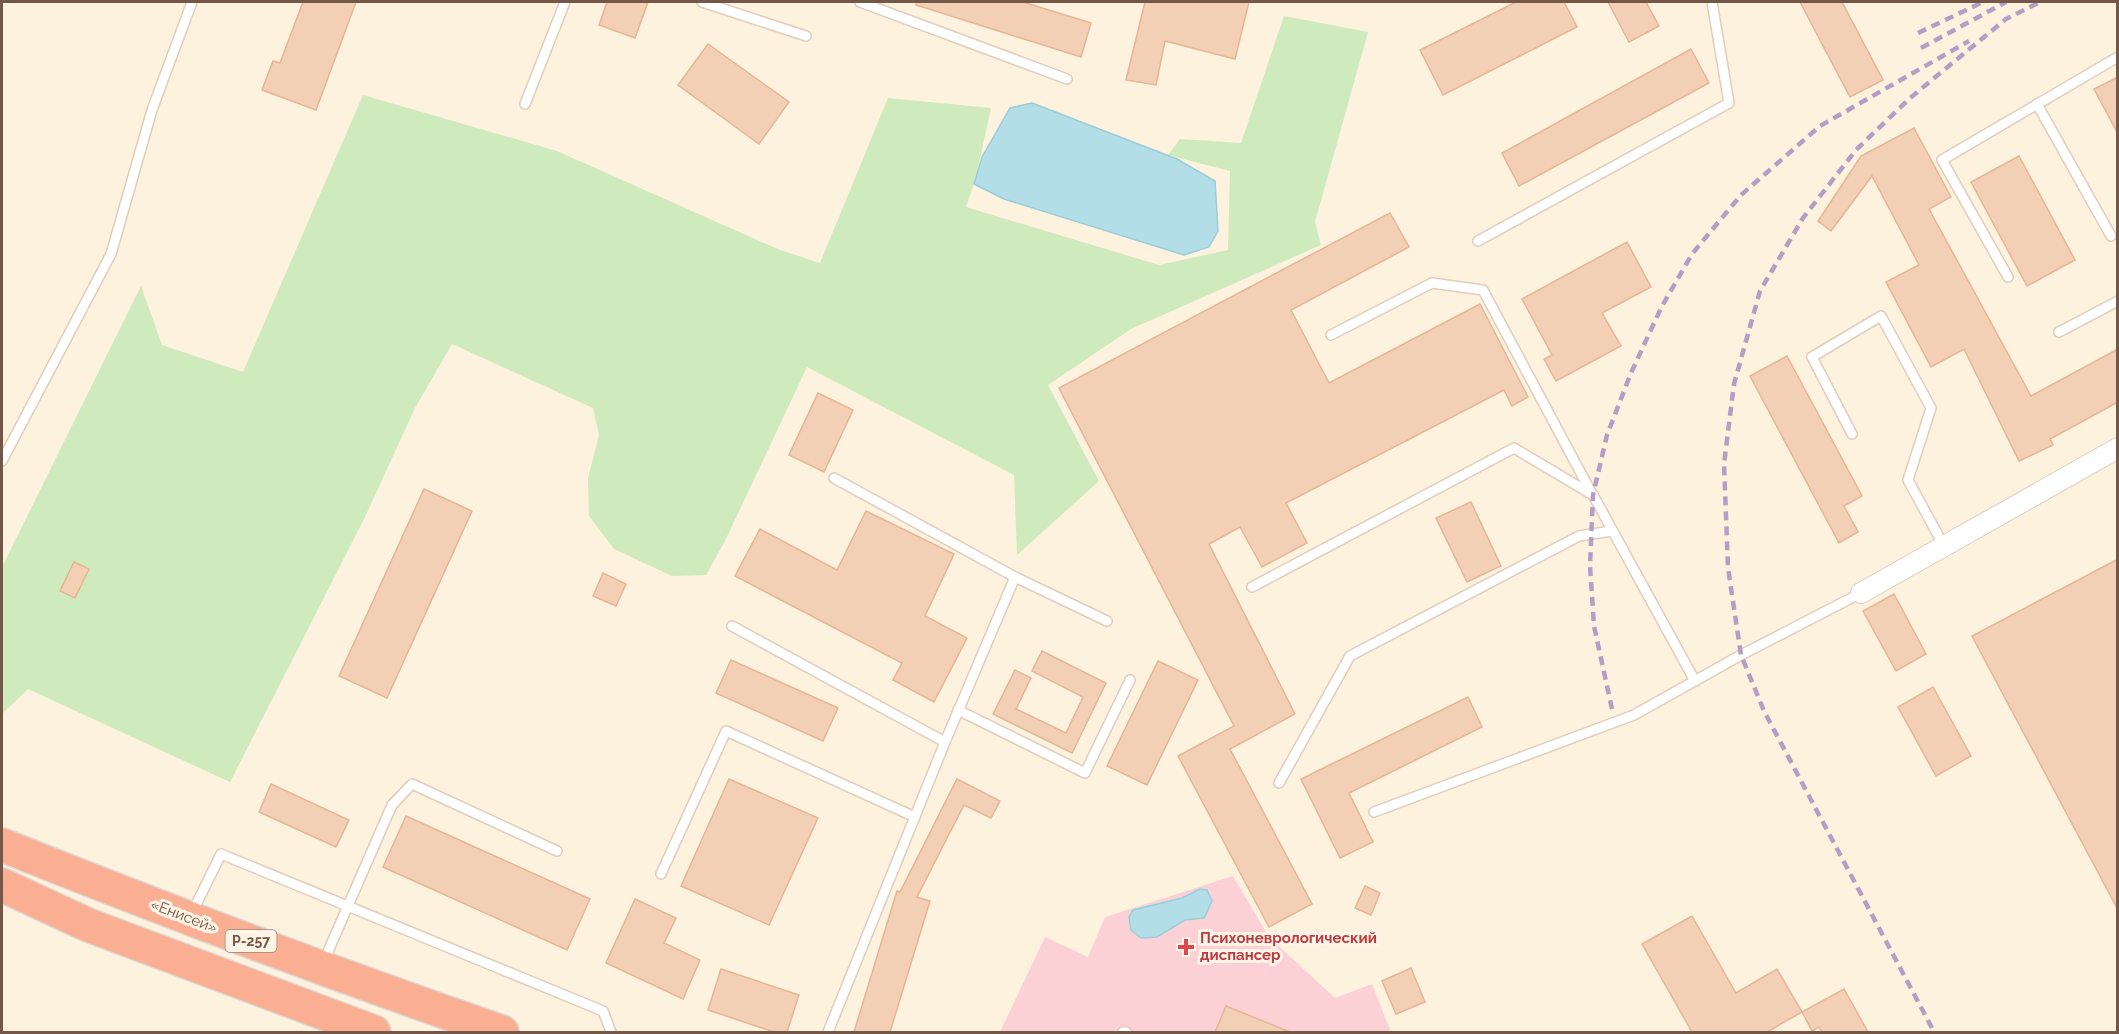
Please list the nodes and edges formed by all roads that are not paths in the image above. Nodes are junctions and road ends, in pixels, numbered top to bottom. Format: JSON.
{"nodes":[{"id":1,"x":192,"y":2,"type":"edge"},
{"id":2,"x":565,"y":2,"type":"edge"},
{"id":3,"x":702,"y":2,"type":"edge"},
{"id":4,"x":860,"y":2,"type":"edge"},
{"id":5,"x":1712,"y":2,"type":"edge"},
{"id":6,"x":806,"y":36,"type":"dead end"},
{"id":7,"x":2118,"y":57,"type":"edge"},
{"id":8,"x":1067,"y":79,"type":"dead end"},
{"id":9,"x":525,"y":104,"type":"dead end"},
{"id":10,"x":2037,"y":104,"type":"junction"},
{"id":11,"x":2110,"y":236,"type":"dead end"},
{"id":12,"x":1478,"y":241,"type":"dead end"},
{"id":13,"x":2008,"y":278,"type":"dead end"},
{"id":14,"x":2118,"y":301,"type":"edge"},
{"id":15,"x":2059,"y":332,"type":"dead end"},
{"id":16,"x":1331,"y":335,"type":"dead end"},
{"id":17,"x":1852,"y":434,"type":"dead end"},
{"id":18,"x":2118,"y":448,"type":"edge"},
{"id":19,"x":2,"y":461,"type":"edge"},
{"id":20,"x":834,"y":478,"type":"dead end"},
{"id":21,"x":1593,"y":495,"type":"junction"},
{"id":22,"x":1612,"y":531,"type":"junction"},
{"id":23,"x":1944,"y":546,"type":"junction"},
{"id":24,"x":1015,"y":577,"type":"junction"},
{"id":25,"x":1252,"y":587,"type":"dead end"},
{"id":26,"x":1861,"y":592,"type":"joint"},
{"id":27,"x":1107,"y":621,"type":"dead end"},
{"id":28,"x":732,"y":626,"type":"dead end"},
{"id":29,"x":1130,"y":680,"type":"dead end"},
{"id":30,"x":1695,"y":681,"type":"junction"},
{"id":31,"x":958,"y":710,"type":"junction"},
{"id":32,"x":945,"y":742,"type":"junction"},
{"id":33,"x":1279,"y":783,"type":"dead end"},
{"id":34,"x":1374,"y":812,"type":"dead end"},
{"id":35,"x":915,"y":817,"type":"junction"},
{"id":36,"x":2,"y":845,"type":"edge"},
{"id":37,"x":557,"y":851,"type":"dead end"},
{"id":38,"x":661,"y":874,"type":"dead end"},
{"id":39,"x":2,"y":885,"type":"edge"},
{"id":40,"x":348,"y":906,"type":"junction"},
{"id":41,"x":189,"y":918,"type":"junction"},
{"id":42,"x":321,"y":968,"type":"junction"},
{"id":43,"x":374,"y":1032,"type":"edge"},
{"id":44,"x":502,"y":1032,"type":"edge"},
{"id":45,"x":611,"y":1032,"type":"edge"},
{"id":46,"x":828,"y":1032,"type":"edge"}],
"edges":[{"from":1,"to":19,"type":"lane"},
{"from":2,"to":9,"type":"lane"},
{"from":3,"to":6,"type":"lane"},
{"from":4,"to":8,"type":"lane"},
{"from":5,"to":12,"type":"lane"},
{"from":7,"to":10,"type":"lane"},
{"from":10,"to":11,"type":"lane"},
{"from":10,"to":13,"type":"lane"},
{"from":14,"to":15,"type":"lane"},
{"from":16,"to":21,"type":"lane"},
{"from":17,"to":23,"type":"lane"},
{"from":18,"to":23,"type":"street"},
{"from":20,"to":24,"type":"lane"},
{"from":21,"to":22,"type":"lane"},
{"from":21,"to":25,"type":"lane"},
{"from":22,"to":30,"type":"lane"},
{"from":22,"to":33,"type":"lane"},
{"from":23,"to":26,"type":"street"},
{"from":24,"to":27,"type":"lane"},
{"from":24,"to":31,"type":"lane"},
{"from":26,"to":30,"type":"lane"},
{"from":28,"to":32,"type":"lane"},
{"from":29,"to":31,"type":"lane"},
{"from":30,"to":34,"type":"lane"},
{"from":31,"to":32,"type":"lane"},
{"from":32,"to":35,"type":"lane"},
{"from":35,"to":38,"type":"lane"},
{"from":35,"to":46,"type":"lane"},
{"from":36,"to":41,"type":"highway","name":"«Енисей»","number":"Р-257"},
{"from":37,"to":40,"type":"lane"},
{"from":39,"to":43,"type":"highway"},
{"from":40,"to":41,"type":"lane"},
{"from":40,"to":42,"type":"lane"},
{"from":40,"to":45,"type":"lane"},
{"from":41,"to":42,"type":"highway","name":"«Енисей»","number":"Р-257"},
{"from":42,"to":44,"type":"highway","name":"«Енисей»","number":"Р-257"}]}
